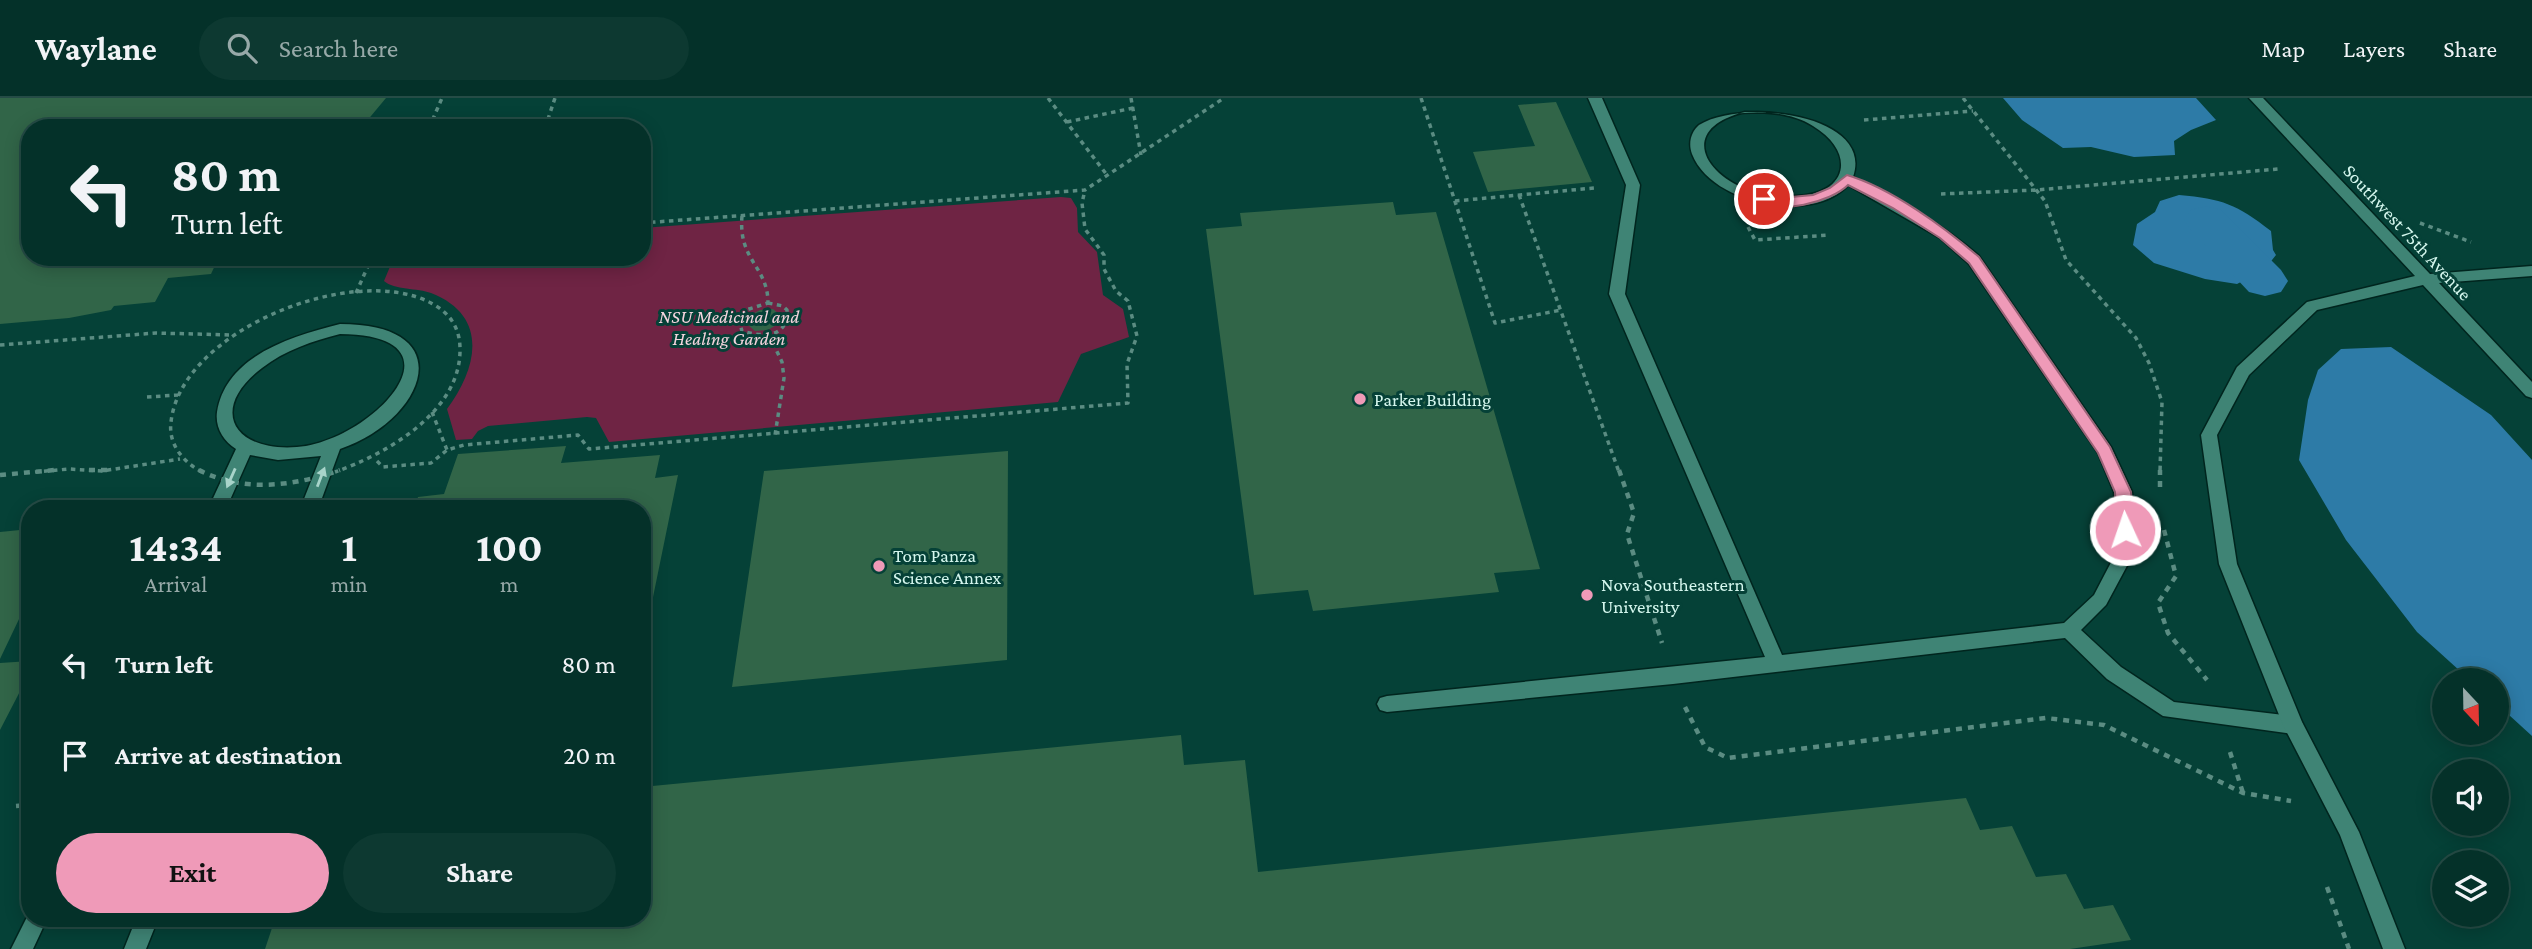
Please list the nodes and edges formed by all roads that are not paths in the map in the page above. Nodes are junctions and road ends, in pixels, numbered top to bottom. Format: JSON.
{"nodes":[{"id":1,"x":1595,"y":98,"type":"edge"},
{"id":2,"x":2256,"y":98,"type":"edge"},
{"id":3,"x":1847,"y":179,"type":"junction"},
{"id":4,"x":2532,"y":271,"type":"edge"},
{"id":5,"x":2425,"y":279,"type":"junction"},
{"id":6,"x":2532,"y":392,"type":"edge"},
{"id":7,"x":333,"y":445,"type":"junction"},
{"id":8,"x":245,"y":447,"type":"junction"},
{"id":9,"x":221,"y":500,"type":"edge"},
{"id":10,"x":313,"y":500,"type":"edge"},
{"id":11,"x":2069,"y":630,"type":"junction"},
{"id":12,"x":1776,"y":662,"type":"junction"},
{"id":13,"x":1387,"y":704,"type":"dead end"},
{"id":14,"x":2293,"y":725,"type":"junction"},
{"id":15,"x":32,"y":927,"type":"edge"},
{"id":16,"x":144,"y":927,"type":"edge"},
{"id":17,"x":22,"y":949,"type":"edge"},
{"id":18,"x":135,"y":949,"type":"edge"},
{"id":19,"x":2394,"y":949,"type":"edge"}],
"edges":[{"from":1,"to":12,"type":"street"},
{"from":2,"to":5,"type":"street","name":"Southwest 75th Avenue"},
{"from":3,"to":3,"type":"street"},
{"from":3,"to":11,"type":"street"},
{"from":4,"to":5,"type":"street"},
{"from":5,"to":6,"type":"street","name":"Southwest 75th Avenue"},
{"from":5,"to":14,"type":"street"},
{"from":7,"to":8,"type":"street"},
{"from":7,"to":8,"type":"street"},
{"from":10,"to":7,"type":"street","one_way":true},
{"from":8,"to":9,"type":"street","one_way":true},
{"from":11,"to":12,"type":"street"},
{"from":11,"to":14,"type":"street"},
{"from":12,"to":13,"type":"street"},
{"from":14,"to":19,"type":"street"},
{"from":15,"to":17,"type":"street"},
{"from":16,"to":18,"type":"street"}]}
